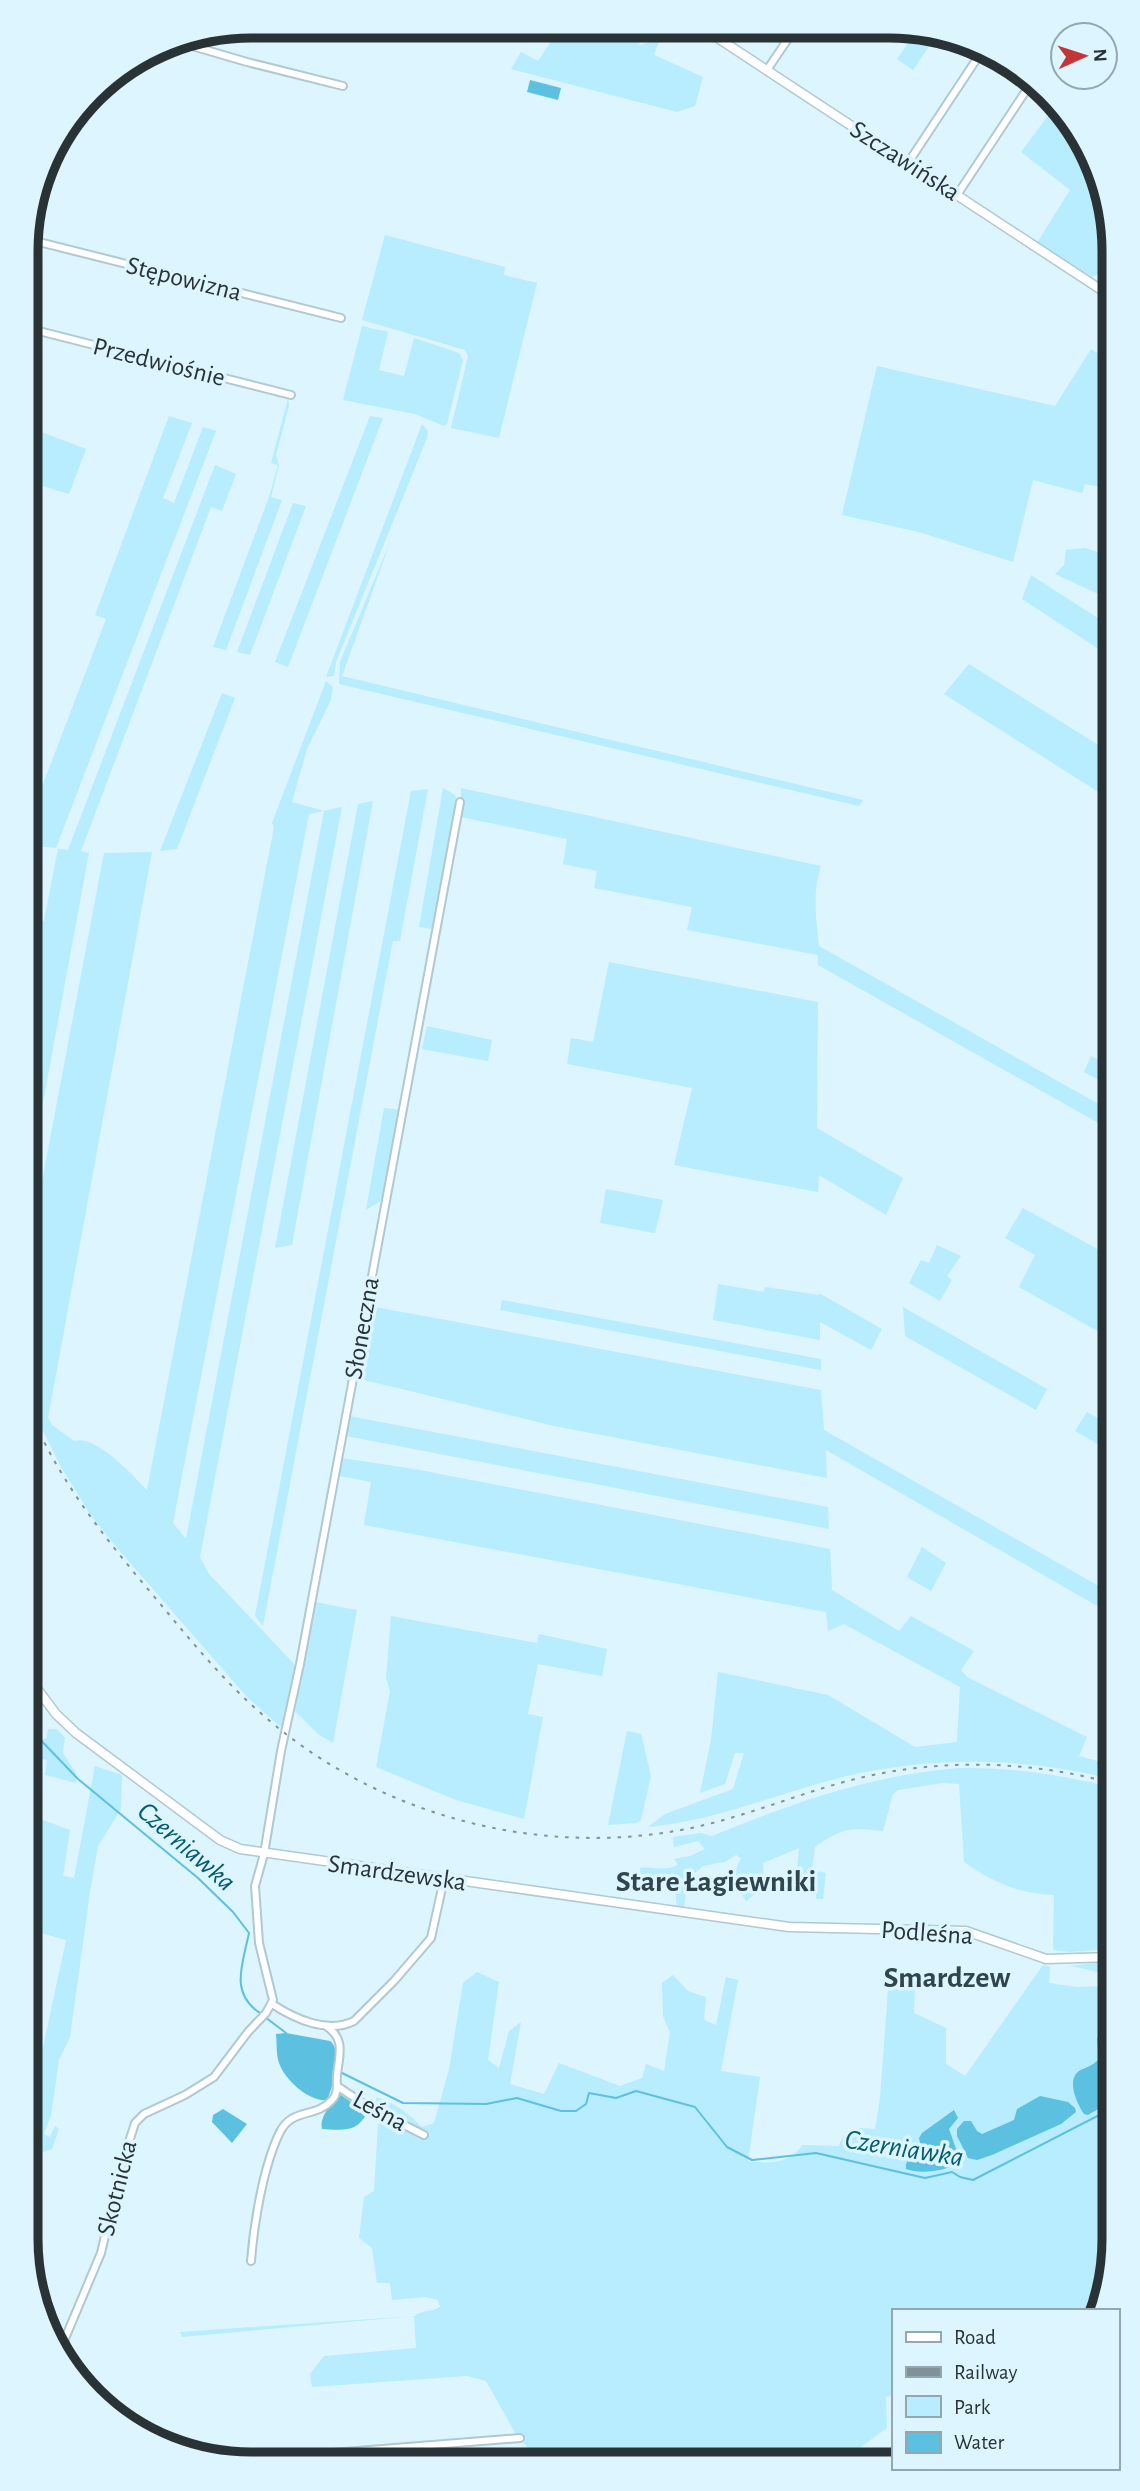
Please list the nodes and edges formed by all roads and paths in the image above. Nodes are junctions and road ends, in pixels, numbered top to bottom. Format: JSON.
{"nodes":[{"id":1,"x":720,"y":38,"type":"edge"},
{"id":2,"x":789,"y":38,"type":"edge"},
{"id":3,"x":194,"y":47,"type":"edge"},
{"id":4,"x":977,"y":58,"type":"edge"},
{"id":5,"x":767,"y":70,"type":"junction"},
{"id":6,"x":343,"y":86,"type":"dead end"},
{"id":7,"x":1027,"y":89,"type":"edge"},
{"id":8,"x":908,"y":163,"type":"junction"},
{"id":9,"x":957,"y":195,"type":"junction"},
{"id":10,"x":39,"y":242,"type":"edge"},
{"id":11,"x":1102,"y":290,"type":"edge"},
{"id":12,"x":341,"y":318,"type":"dead end"},
{"id":13,"x":39,"y":331,"type":"edge"},
{"id":14,"x":291,"y":395,"type":"dead end"},
{"id":15,"x":460,"y":802,"type":"dead end"},
{"id":16,"x":38,"y":1690,"type":"edge"},
{"id":17,"x":264,"y":1854,"type":"junction"},
{"id":18,"x":444,"y":1879,"type":"junction"},
{"id":19,"x":821,"y":1928,"type":"joint"},
{"id":20,"x":1101,"y":1958,"type":"edge"},
{"id":21,"x":272,"y":2004,"type":"junction"},
{"id":22,"x":326,"y":2026,"type":"junction"},
{"id":23,"x":337,"y":2086,"type":"junction"},
{"id":24,"x":424,"y":2135,"type":"dead end"},
{"id":25,"x":251,"y":2261,"type":"dead end"},
{"id":26,"x":64,"y":2340,"type":"edge"},
{"id":27,"x":520,"y":2438,"type":"dead end"},
{"id":28,"x":345,"y":2452,"type":"edge"}],
"edges":[{"from":1,"to":5,"type":"street","name":"Szczawińska"},
{"from":2,"to":5,"type":"street"},
{"from":3,"to":6,"type":"street"},
{"from":4,"to":8,"type":"street"},
{"from":5,"to":8,"type":"street","name":"Szczawińska"},
{"from":7,"to":9,"type":"street"},
{"from":8,"to":9,"type":"street","name":"Szczawińska"},
{"from":9,"to":11,"type":"street","name":"Szczawińska"},
{"from":10,"to":12,"type":"street","name":"Stępowizna"},
{"from":13,"to":14,"type":"street","name":"Przedwiośnie"},
{"from":15,"to":17,"type":"street","name":"Słoneczna"},
{"from":16,"to":17,"type":"street","name":"Smardzewska"},
{"from":17,"to":18,"type":"street","name":"Smardzewska"},
{"from":17,"to":21,"type":"street"},
{"from":18,"to":19,"type":"street","name":"Smardzewska"},
{"from":18,"to":22,"type":"street"},
{"from":19,"to":20,"type":"street","name":"Podleśna"},
{"from":21,"to":22,"type":"street"},
{"from":21,"to":26,"type":"street","name":"Skotnicka"},
{"from":22,"to":23,"type":"street"},
{"from":23,"to":24,"type":"street","name":"Leśna"},
{"from":23,"to":25,"type":"street"},
{"from":27,"to":28,"type":"street"}]}
